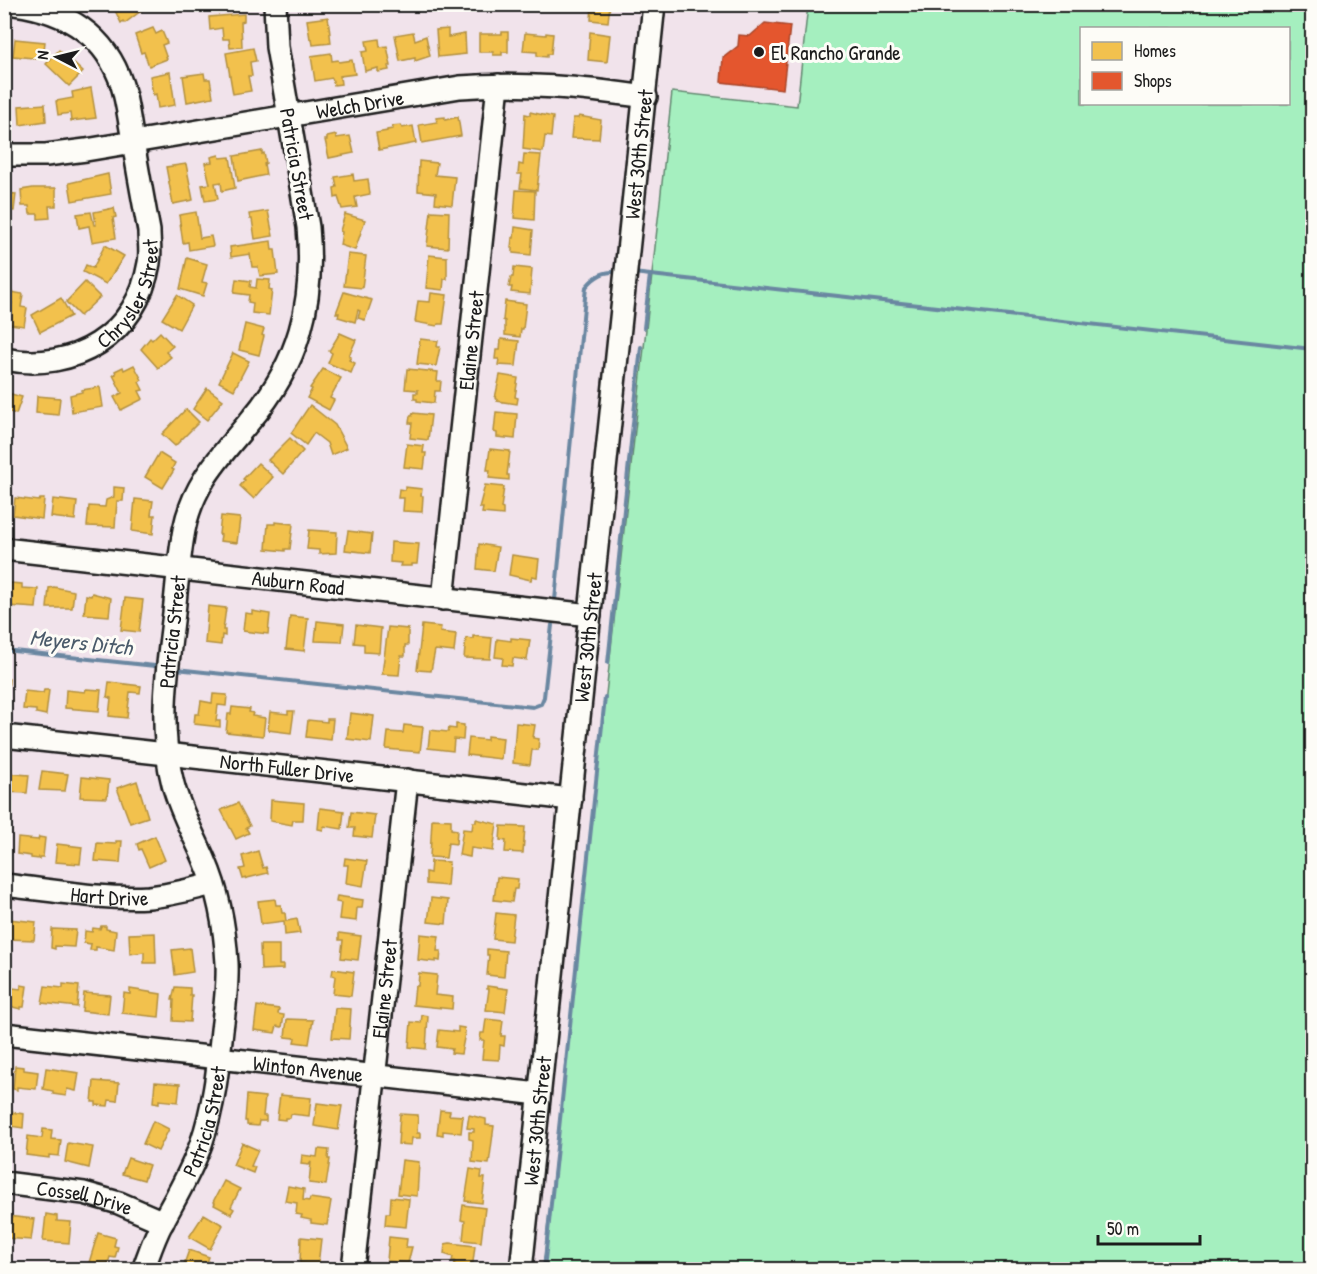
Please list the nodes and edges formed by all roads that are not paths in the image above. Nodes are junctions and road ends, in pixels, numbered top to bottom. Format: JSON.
{"nodes":[{"id":1,"x":15,"y":4,"type":"edge"},
{"id":2,"x":275,"y":4,"type":"edge"},
{"id":3,"x":654,"y":4,"type":"edge"},
{"id":4,"x":498,"y":85,"type":"junction"},
{"id":5,"x":646,"y":97,"type":"junction"},
{"id":6,"x":288,"y":116,"type":"junction"},
{"id":7,"x":133,"y":142,"type":"junction"},
{"id":8,"x":4,"y":155,"type":"edge"},
{"id":9,"x":4,"y":359,"type":"edge"},
{"id":10,"x":4,"y":549,"type":"edge"},
{"id":11,"x":179,"y":569,"type":"junction"},
{"id":12,"x":443,"y":599,"type":"junction"},
{"id":13,"x":590,"y":615,"type":"junction"},
{"id":14,"x":4,"y":736,"type":"edge"},
{"id":15,"x":167,"y":753,"type":"junction"},
{"id":16,"x":407,"y":780,"type":"junction"},
{"id":17,"x":571,"y":799,"type":"junction"},
{"id":18,"x":213,"y":884,"type":"junction"},
{"id":19,"x":4,"y":885,"type":"edge"},
{"id":20,"x":4,"y":1034,"type":"edge"},
{"id":21,"x":219,"y":1058,"type":"junction"},
{"id":22,"x":375,"y":1075,"type":"junction"},
{"id":23,"x":539,"y":1094,"type":"junction"},
{"id":24,"x":4,"y":1183,"type":"edge"},
{"id":25,"x":163,"y":1222,"type":"junction"},
{"id":26,"x":143,"y":1269,"type":"edge"},
{"id":27,"x":353,"y":1269,"type":"edge"},
{"id":28,"x":521,"y":1269,"type":"edge"}],
"edges":[{"from":1,"to":7,"type":"street","name":"Chrysler Street"},
{"from":2,"to":6,"type":"street","name":"Patricia Street"},
{"from":3,"to":5,"type":"street","name":"West 30th Street"},
{"from":4,"to":5,"type":"street","name":"Welch Drive"},
{"from":4,"to":6,"type":"street","name":"Welch Drive"},
{"from":4,"to":12,"type":"street","name":"Elaine Street"},
{"from":5,"to":13,"type":"street","name":"West 30th Street"},
{"from":6,"to":7,"type":"street","name":"Welch Drive"},
{"from":6,"to":11,"type":"street","name":"Patricia Street"},
{"from":7,"to":8,"type":"street","name":"Welch Drive"},
{"from":7,"to":9,"type":"street","name":"Chrysler Street"},
{"from":10,"to":11,"type":"street","name":"Auburn Road"},
{"from":11,"to":12,"type":"street","name":"Auburn Road"},
{"from":11,"to":15,"type":"street","name":"Patricia Street"},
{"from":12,"to":13,"type":"street","name":"Auburn Road"},
{"from":13,"to":17,"type":"street","name":"West 30th Street"},
{"from":14,"to":15,"type":"street","name":"North Fuller Drive"},
{"from":15,"to":16,"type":"street","name":"North Fuller Drive"},
{"from":15,"to":18,"type":"street","name":"Patricia Street"},
{"from":16,"to":17,"type":"street","name":"North Fuller Drive"},
{"from":16,"to":22,"type":"street","name":"Elaine Street"},
{"from":17,"to":23,"type":"street","name":"West 30th Street"},
{"from":18,"to":19,"type":"street","name":"Hart Drive"},
{"from":18,"to":21,"type":"street","name":"Patricia Street"},
{"from":20,"to":21,"type":"street","name":"Winton Avenue"},
{"from":21,"to":22,"type":"street","name":"Winton Avenue"},
{"from":21,"to":25,"type":"street","name":"Patricia Street"},
{"from":22,"to":23,"type":"street","name":"Winton Avenue"},
{"from":22,"to":27,"type":"street","name":"Elaine Street"},
{"from":23,"to":28,"type":"street","name":"West 30th Street"},
{"from":24,"to":25,"type":"street","name":"Cossell Drive"},
{"from":25,"to":26,"type":"street","name":"Patricia Street"}]}
